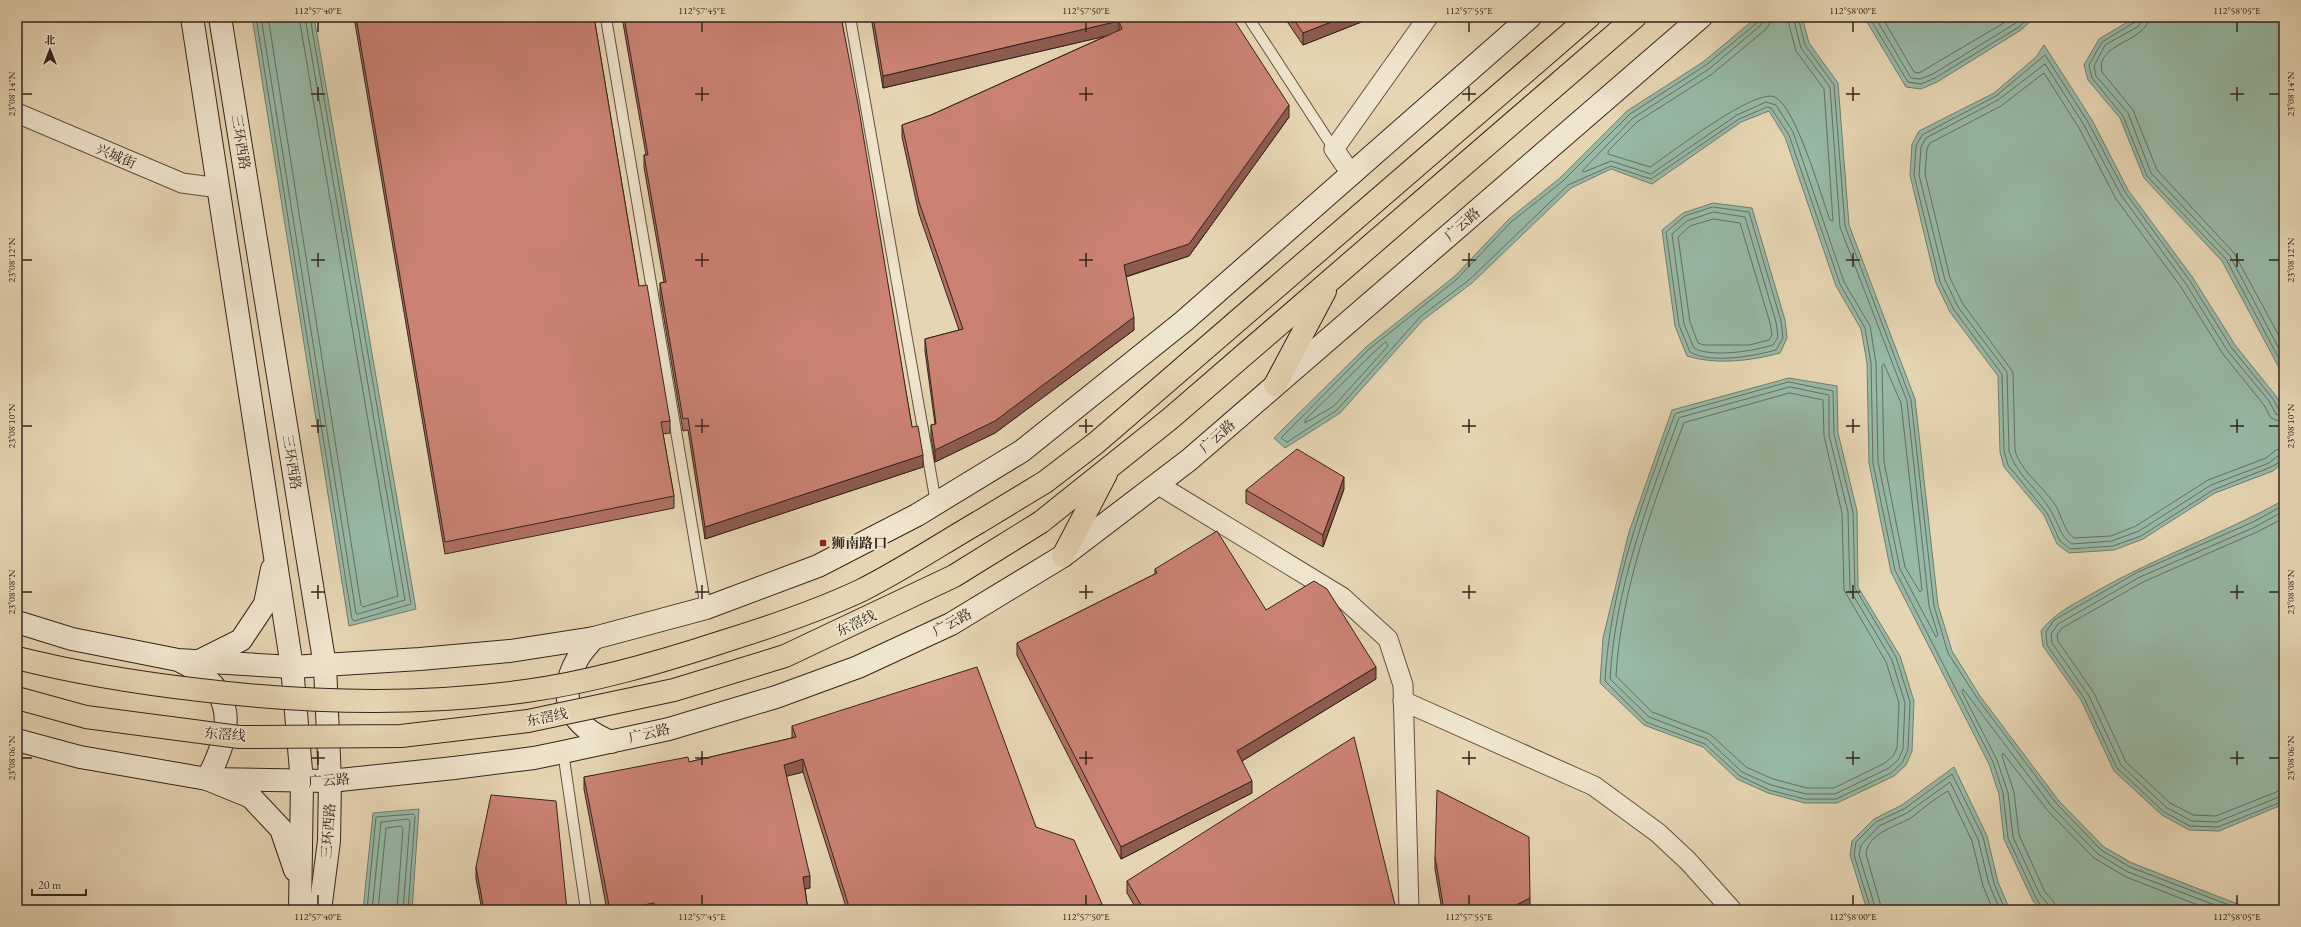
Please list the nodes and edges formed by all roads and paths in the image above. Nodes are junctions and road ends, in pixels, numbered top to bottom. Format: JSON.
{"nodes":[{"id":1,"x":192,"y":17,"type":"edge"},
{"id":2,"x":220,"y":17,"type":"edge"},
{"id":3,"x":850,"y":17,"type":"edge"},
{"id":4,"x":1248,"y":17,"type":"edge"},
{"id":5,"x":1428,"y":17,"type":"edge"},
{"id":6,"x":1530,"y":17,"type":"edge"},
{"id":7,"x":1589,"y":17,"type":"edge"},
{"id":8,"x":1635,"y":17,"type":"edge"},
{"id":9,"x":1701,"y":17,"type":"edge"},
{"id":10,"x":606,"y":18,"type":"dead end"},
{"id":11,"x":17,"y":113,"type":"edge"},
{"id":12,"x":1334,"y":149,"type":"junction"},
{"id":13,"x":1352,"y":174,"type":"junction"},
{"id":14,"x":219,"y":188,"type":"junction"},
{"id":15,"x":1330,"y":280,"type":"junction"},
{"id":16,"x":1275,"y":385,"type":"junction"},
{"id":17,"x":1111,"y":466,"type":"junction"},
{"id":18,"x":1157,"y":484,"type":"junction"},
{"id":19,"x":936,"y":503,"type":"junction"},
{"id":20,"x":275,"y":554,"type":"junction"},
{"id":21,"x":1063,"y":556,"type":"junction"},
{"id":22,"x":706,"y":608,"type":"junction"},
{"id":23,"x":17,"y":622,"type":"edge"},
{"id":24,"x":594,"y":638,"type":"junction"},
{"id":25,"x":17,"y":658,"type":"edge"},
{"id":26,"x":178,"y":660,"type":"junction"},
{"id":27,"x":199,"y":662,"type":"junction"},
{"id":28,"x":325,"y":666,"type":"junction"},
{"id":29,"x":292,"y":667,"type":"junction"},
{"id":30,"x":17,"y":698,"type":"edge"},
{"id":31,"x":1403,"y":701,"type":"junction"},
{"id":32,"x":17,"y":740,"type":"edge"},
{"id":33,"x":611,"y":742,"type":"junction"},
{"id":34,"x":563,"y":752,"type":"junction"},
{"id":35,"x":207,"y":780,"type":"junction"},
{"id":36,"x":330,"y":781,"type":"junction"},
{"id":37,"x":302,"y":782,"type":"junction"},
{"id":38,"x":300,"y":884,"type":"junction"},
{"id":39,"x":300,"y":910,"type":"edge"},
{"id":40,"x":320,"y":910,"type":"edge"},
{"id":41,"x":586,"y":910,"type":"edge"},
{"id":42,"x":1410,"y":910,"type":"edge"},
{"id":43,"x":1732,"y":910,"type":"edge"}],
"edges":[{"from":1,"to":14,"type":"main road","name":"三环西路"},
{"from":2,"to":28,"type":"main road","name":"三环西路"},
{"from":3,"to":19,"type":"lane"},
{"from":4,"to":12,"type":"lane"},
{"from":5,"to":12,"type":"street"},
{"from":6,"to":13,"type":"main road"},
{"from":7,"to":25,"type":"main road","bridge":true},
{"from":8,"to":15,"type":"main road"},
{"from":9,"to":16,"type":"main road","name":"广云路"},
{"from":10,"to":22,"type":"lane"},
{"from":11,"to":14,"type":"street","name":"兴城街"},
{"from":12,"to":13,"type":"street"},
{"from":13,"to":19,"type":"main road"},
{"from":14,"to":20,"type":"main road","name":"三环西路"},
{"from":15,"to":16,"type":"main road"},
{"from":15,"to":17,"type":"main road"},
{"from":16,"to":18,"type":"main road","name":"广云路"},
{"from":17,"to":21,"type":"main road"},
{"from":17,"to":30,"type":"main road","name":"东滘线","bridge":true},
{"from":18,"to":21,"type":"main road","name":"广云路"},
{"from":18,"to":31,"type":"street"},
{"from":19,"to":22,"type":"main road"},
{"from":20,"to":27,"type":"main road"},
{"from":20,"to":29,"type":"main road","name":"三环西路"},
{"from":21,"to":33,"type":"main road","name":"广云路"},
{"from":22,"to":24,"type":"main road"},
{"from":23,"to":26,"type":"main road"},
{"from":24,"to":28,"type":"main road"},
{"from":24,"to":33,"type":"main road"},
{"from":26,"to":27,"type":"main road"},
{"from":26,"to":35,"type":"main road"},
{"from":27,"to":29,"type":"main road"},
{"from":28,"to":29,"type":"main road"},
{"from":28,"to":36,"type":"main road","name":"三环西路"},
{"from":29,"to":37,"type":"main road","name":"三环西路"},
{"from":31,"to":42,"type":"street"},
{"from":31,"to":43,"type":"street"},
{"from":32,"to":35,"type":"main road","name":"广云路"},
{"from":33,"to":34,"type":"main road","name":"广云路"},
{"from":34,"to":36,"type":"main road","name":"广云路"},
{"from":34,"to":41,"type":"lane"},
{"from":35,"to":37,"type":"main road","name":"广云路"},
{"from":35,"to":38,"type":"main road"},
{"from":36,"to":37,"type":"main road","name":"广云路"},
{"from":36,"to":40,"type":"main road","name":"三环西路"},
{"from":37,"to":38,"type":"main road","name":"三环西路"},
{"from":38,"to":39,"type":"main road","name":"三环西路"}]}
